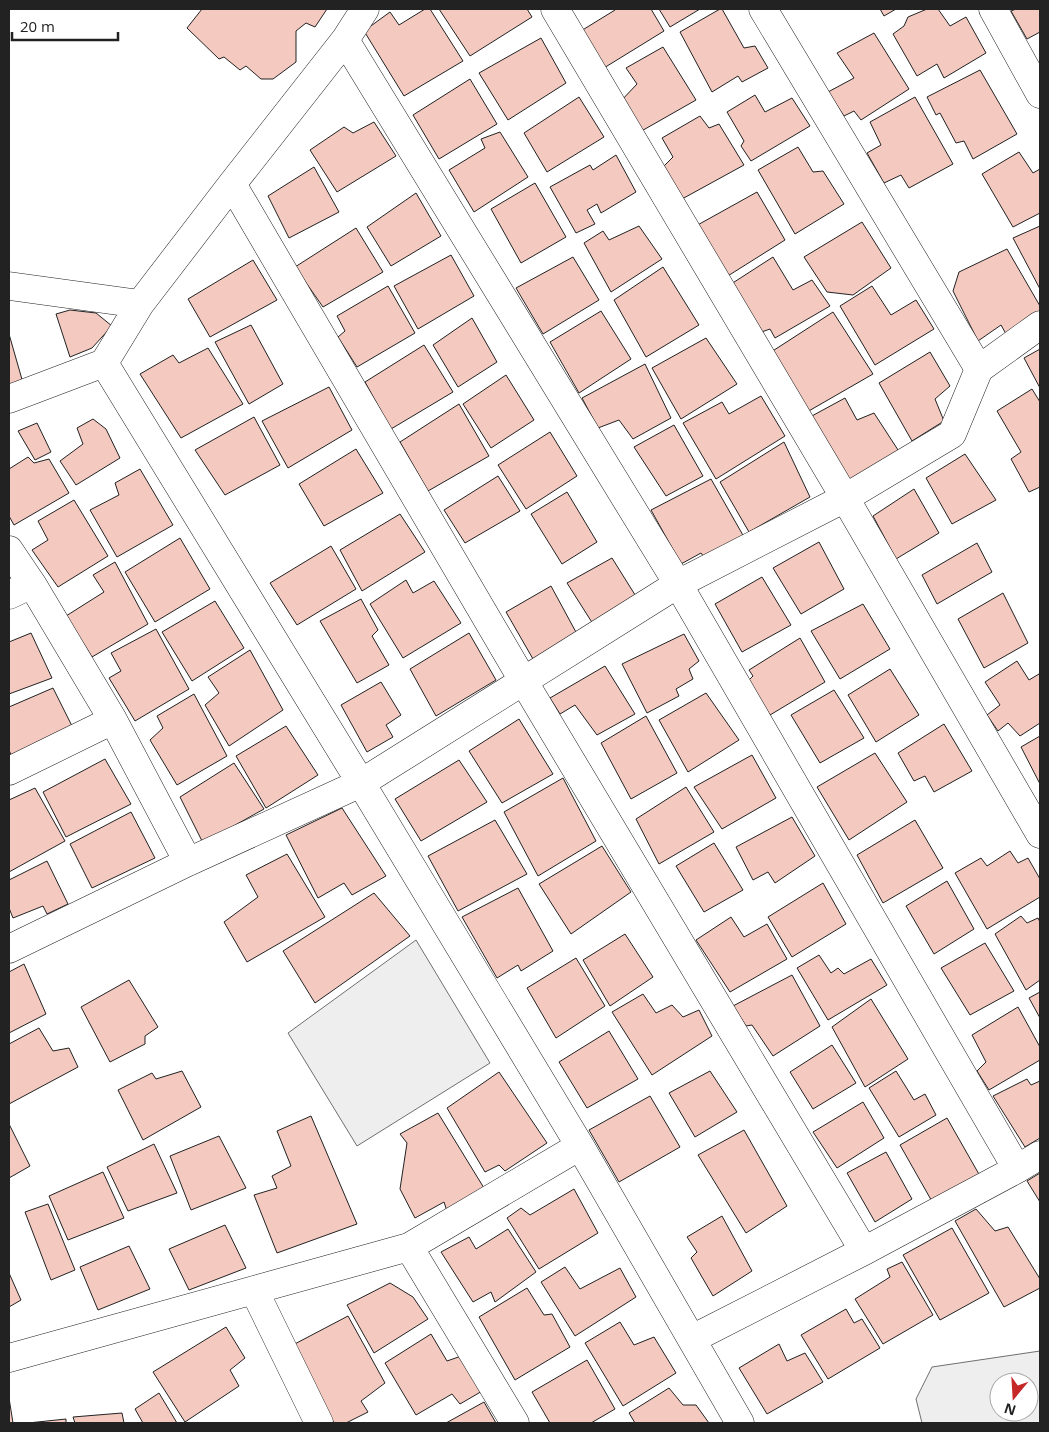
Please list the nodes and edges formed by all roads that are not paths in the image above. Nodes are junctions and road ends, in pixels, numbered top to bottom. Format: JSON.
{"nodes":[{"id":1,"x":365,"y":9,"type":"edge"},
{"id":2,"x":556,"y":9,"type":"edge"},
{"id":3,"x":763,"y":9,"type":"edge"},
{"id":4,"x":993,"y":9,"type":"edge"},
{"id":5,"x":345,"y":40,"type":"junction"},
{"id":6,"x":1040,"y":94,"type":"edge"},
{"id":7,"x":232,"y":184,"type":"junction"},
{"id":8,"x":9,"y":286,"type":"edge"},
{"id":9,"x":140,"y":304,"type":"junction"},
{"id":10,"x":1040,"y":325,"type":"edge"},
{"id":11,"x":104,"y":363,"type":"junction"},
{"id":12,"x":978,"y":369,"type":"junction"},
{"id":13,"x":9,"y":399,"type":"edge"},
{"id":14,"x":845,"y":498,"type":"junction"},
{"id":15,"x":9,"y":550,"type":"edge"},
{"id":16,"x":678,"y":584,"type":"junction"},
{"id":17,"x":20,"y":590,"type":"edge"},
{"id":18,"x":524,"y":682,"type":"junction"},
{"id":19,"x":113,"y":720,"type":"junction"},
{"id":20,"x":9,"y":771,"type":"edge"},
{"id":21,"x":362,"y":783,"type":"junction"},
{"id":22,"x":1040,"y":834,"type":"edge"},
{"id":23,"x":188,"y":862,"type":"junction"},
{"id":24,"x":9,"y":949,"type":"edge"},
{"id":25,"x":580,"y":1146,"type":"junction"},
{"id":26,"x":1040,"y":1155,"type":"edge"},
{"id":27,"x":1017,"y":1169,"type":"junction"},
{"id":28,"x":409,"y":1247,"type":"junction"},
{"id":29,"x":864,"y":1251,"type":"junction"},
{"id":30,"x":254,"y":1290,"type":"junction"},
{"id":31,"x":692,"y":1339,"type":"junction"},
{"id":32,"x":9,"y":1358,"type":"edge"},
{"id":33,"x":319,"y":1423,"type":"edge"},
{"id":34,"x":515,"y":1423,"type":"edge"},
{"id":35,"x":740,"y":1423,"type":"edge"}],
"edges":[{"from":1,"to":5,"type":"street"},
{"from":2,"to":14,"type":"street"},
{"from":3,"to":12,"type":"street"},
{"from":4,"to":6,"type":"street"},
{"from":5,"to":7,"type":"street"},
{"from":5,"to":16,"type":"street"},
{"from":7,"to":9,"type":"street"},
{"from":7,"to":18,"type":"street"},
{"from":8,"to":9,"type":"street"},
{"from":9,"to":11,"type":"street"},
{"from":10,"to":12,"type":"street"},
{"from":11,"to":13,"type":"street"},
{"from":11,"to":21,"type":"street"},
{"from":12,"to":14,"type":"street"},
{"from":14,"to":16,"type":"street"},
{"from":14,"to":22,"type":"street"},
{"from":15,"to":17,"type":"street"},
{"from":16,"to":18,"type":"street"},
{"from":16,"to":27,"type":"street"},
{"from":17,"to":19,"type":"street"},
{"from":18,"to":21,"type":"street"},
{"from":18,"to":29,"type":"street"},
{"from":19,"to":20,"type":"street"},
{"from":19,"to":23,"type":"street"},
{"from":21,"to":23,"type":"street"},
{"from":21,"to":25,"type":"street"},
{"from":23,"to":24,"type":"street"},
{"from":25,"to":28,"type":"street"},
{"from":25,"to":31,"type":"street"},
{"from":26,"to":27,"type":"street"},
{"from":27,"to":29,"type":"street"},
{"from":28,"to":30,"type":"street"},
{"from":28,"to":34,"type":"street"},
{"from":29,"to":31,"type":"street"},
{"from":30,"to":32,"type":"street"},
{"from":30,"to":33,"type":"street"},
{"from":31,"to":35,"type":"street"}]}
